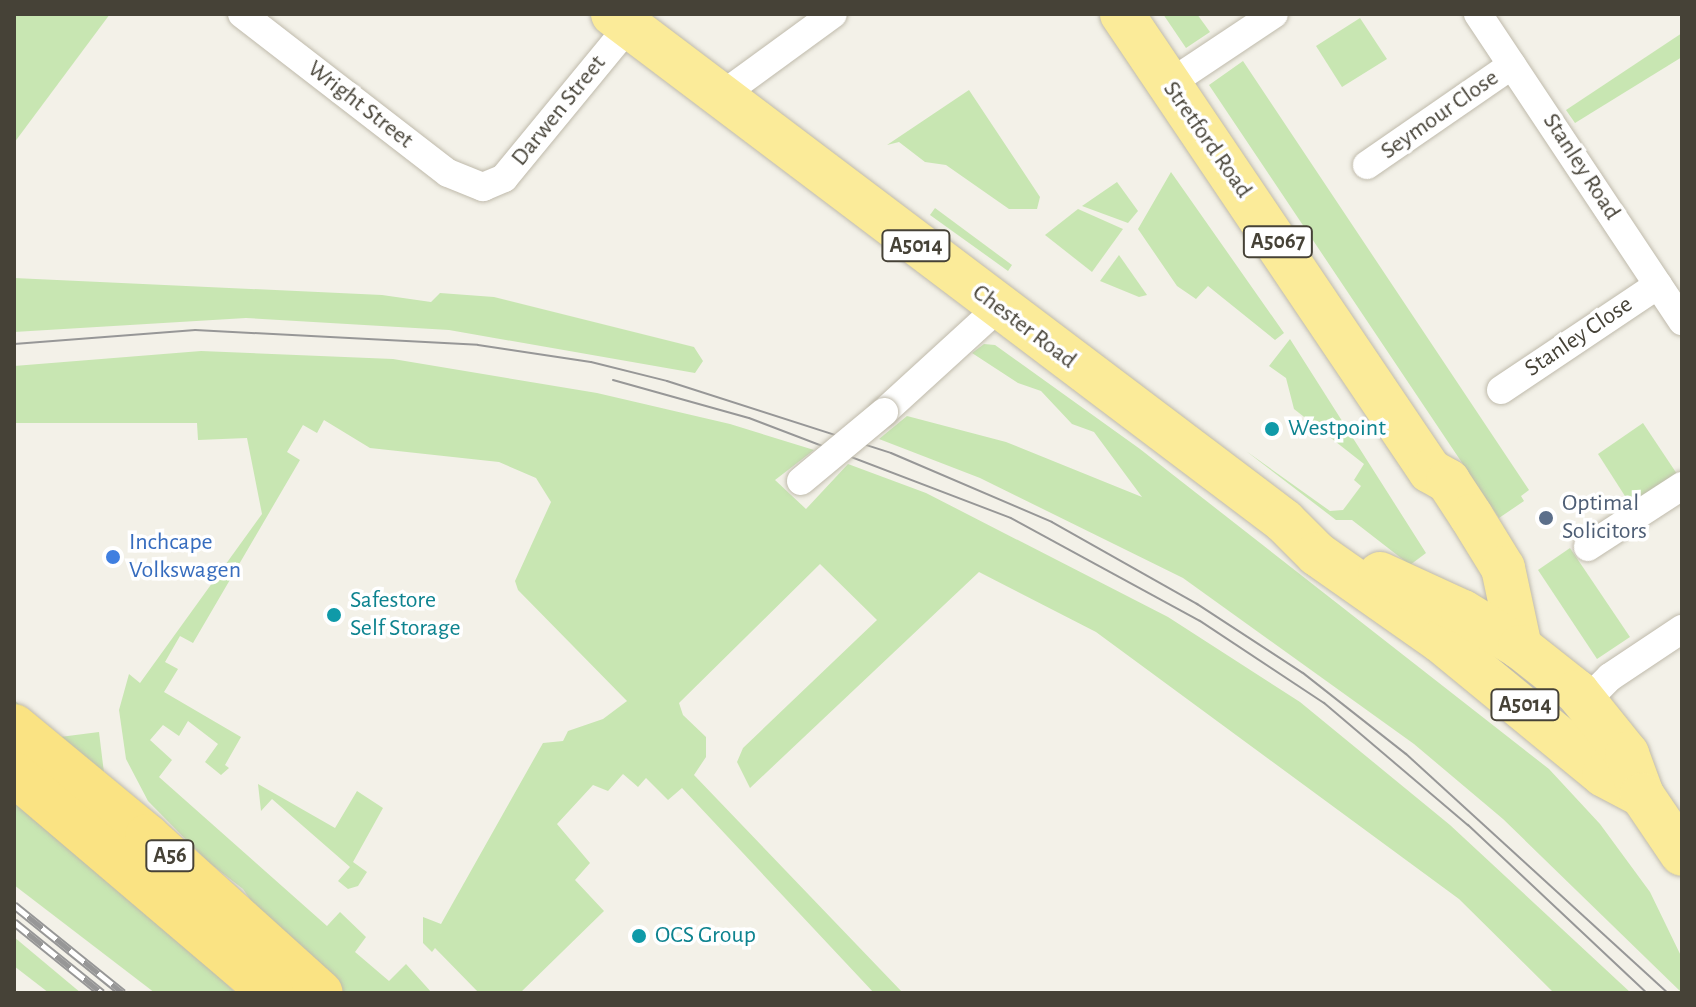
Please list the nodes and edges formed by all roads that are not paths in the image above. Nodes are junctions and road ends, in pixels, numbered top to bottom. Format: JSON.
{"nodes":[{"id":1,"x":242,"y":14,"type":"edge"},
{"id":2,"x":833,"y":14,"type":"edge"},
{"id":3,"x":1122,"y":14,"type":"edge"},
{"id":4,"x":1274,"y":14,"type":"edge"},
{"id":5,"x":1478,"y":14,"type":"edge"},
{"id":6,"x":621,"y":20,"type":"edge"},
{"id":7,"x":1512,"y":65,"type":"junction"},
{"id":8,"x":1169,"y":84,"type":"junction"},
{"id":9,"x":722,"y":95,"type":"junction"},
{"id":10,"x":1367,"y":165,"type":"dead end"},
{"id":11,"x":483,"y":187,"type":"joint"},
{"id":12,"x":1658,"y":285,"type":"junction"},
{"id":13,"x":998,"y":308,"type":"junction"},
{"id":14,"x":1682,"y":321,"type":"edge"},
{"id":15,"x":1501,"y":390,"type":"dead end"},
{"id":16,"x":1430,"y":471,"type":"junction"},
{"id":17,"x":801,"y":481,"type":"dead end"},
{"id":18,"x":1682,"y":486,"type":"edge"},
{"id":19,"x":1284,"y":521,"type":"junction"},
{"id":20,"x":1588,"y":547,"type":"dead end"},
{"id":21,"x":1463,"y":612,"type":"junction"},
{"id":22,"x":1682,"y":629,"type":"edge"},
{"id":23,"x":1520,"y":647,"type":"junction"},
{"id":24,"x":1586,"y":701,"type":"junction"},
{"id":25,"x":14,"y":726,"type":"edge"},
{"id":26,"x":14,"y":774,"type":"edge"},
{"id":27,"x":1604,"y":775,"type":"junction"},
{"id":28,"x":1642,"y":795,"type":"junction"},
{"id":29,"x":1682,"y":854,"type":"edge"},
{"id":30,"x":271,"y":993,"type":"edge"},
{"id":31,"x":321,"y":993,"type":"edge"}],
"edges":[{"from":1,"to":11,"type":"street","name":"Wright Street"},
{"from":2,"to":9,"type":"street"},
{"from":3,"to":8,"type":"main road","name":"Stretford Road","number":"A5067"},
{"from":4,"to":8,"type":"street"},
{"from":5,"to":7,"type":"street","name":"Stanley Road"},
{"from":6,"to":9,"type":"main road","name":"Chester Road","number":"A5014"},
{"from":6,"to":11,"type":"street","name":"Darwen Street"},
{"from":7,"to":10,"type":"street","name":"Seymour Close"},
{"from":7,"to":12,"type":"street","name":"Stanley Road"},
{"from":8,"to":16,"type":"main road","name":"Stretford Road","number":"A5067"},
{"from":9,"to":13,"type":"main road","name":"Chester Road","number":"A5014"},
{"from":12,"to":14,"type":"street","name":"Stanley Road"},
{"from":12,"to":15,"type":"street","name":"Stanley Close"},
{"from":13,"to":17,"type":"street","bridge":true},
{"from":13,"to":19,"type":"main road","name":"Chester Road","number":"A5014"},
{"from":16,"to":21,"type":"main road"},
{"from":16,"to":23,"type":"main road","name":"Stretford Road"},
{"from":18,"to":20,"type":"street"},
{"from":19,"to":21,"type":"main road","name":"Chester Road","number":"A5014"},
{"from":19,"to":27,"type":"main road","name":"Chester Road","number":"A5014"},
{"from":21,"to":23,"type":"main road","name":"Chester Road","number":"A5014"},
{"from":21,"to":27,"type":"main road"},
{"from":22,"to":24,"type":"street"},
{"from":23,"to":24,"type":"main road","number":"A5014"},
{"from":24,"to":28,"type":"main road","number":"A5014"},
{"from":25,"to":31,"type":"highway","number":"A56"},
{"from":26,"to":30,"type":"highway","number":"A56"},
{"from":27,"to":28,"type":"main road","name":"Chester Road","number":"A5014"},
{"from":28,"to":29,"type":"main road","number":"A5014"}]}
